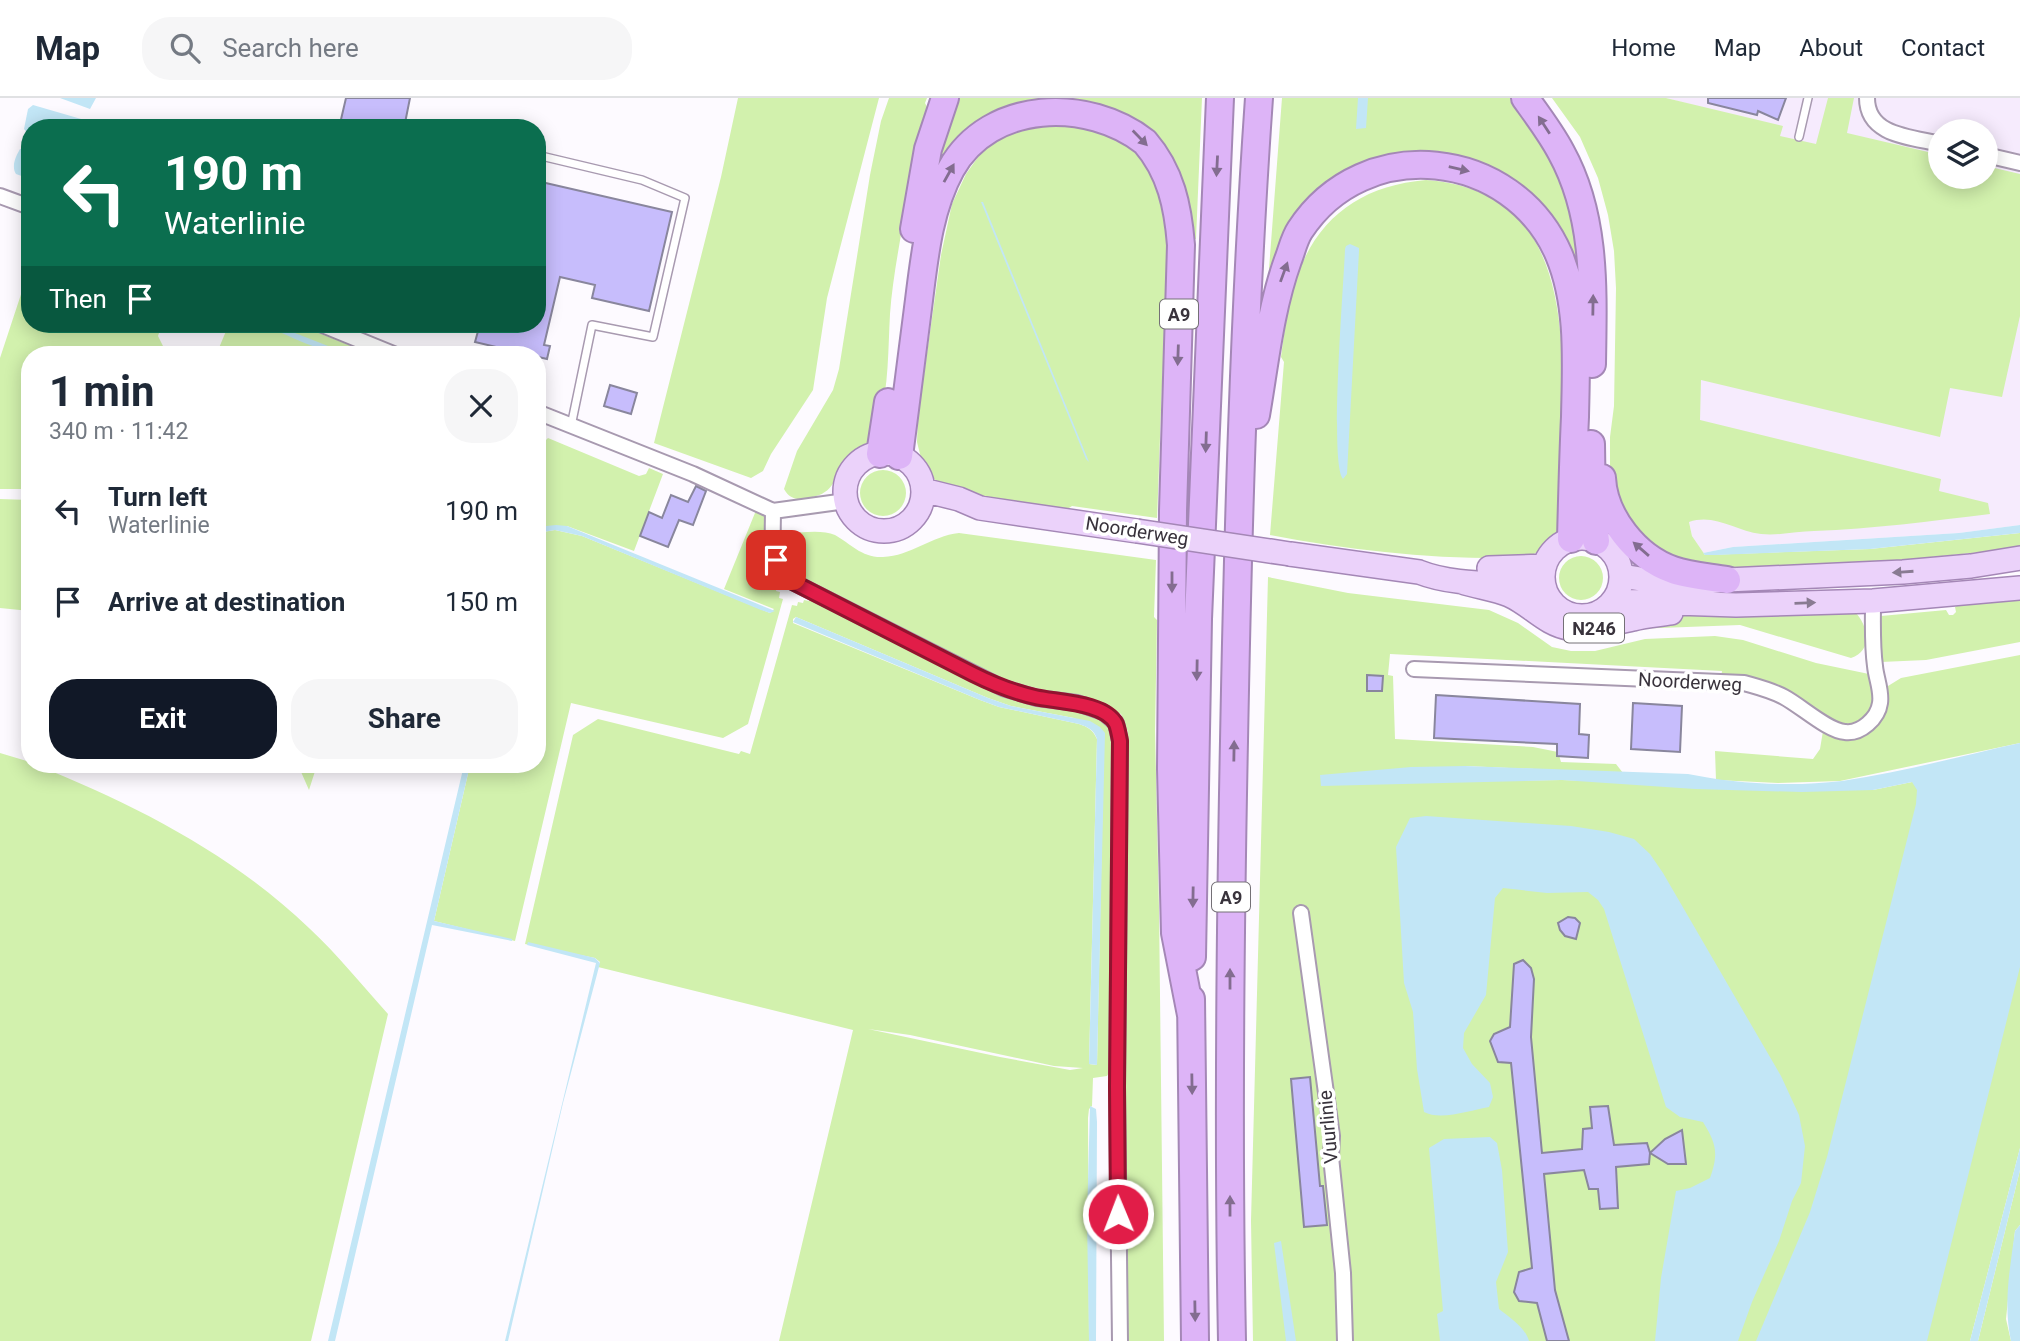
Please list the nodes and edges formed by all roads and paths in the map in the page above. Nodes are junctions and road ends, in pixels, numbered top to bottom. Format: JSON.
{"nodes":[{"id":1,"x":945,"y":98,"type":"edge"},
{"id":2,"x":1220,"y":98,"type":"edge"},
{"id":3,"x":1259,"y":98,"type":"edge"},
{"id":4,"x":1525,"y":98,"type":"edge"},
{"id":5,"x":1808,"y":98,"type":"edge"},
{"id":6,"x":1867,"y":98,"type":"edge"},
{"id":7,"x":1799,"y":138,"type":"dead end"},
{"id":8,"x":1928,"y":141,"type":"edge"},
{"id":9,"x":546,"y":157,"type":"edge"},
{"id":10,"x":1998,"y":158,"type":"edge"},
{"id":11,"x":2020,"y":163,"type":"edge"},
{"id":12,"x":0,"y":196,"type":"edge"},
{"id":13,"x":21,"y":204,"type":"edge"},
{"id":14,"x":342,"y":333,"type":"edge"},
{"id":15,"x":374,"y":346,"type":"edge"},
{"id":16,"x":546,"y":416,"type":"edge"},
{"id":17,"x":1591,"y":422,"type":"junction"},
{"id":18,"x":571,"y":426,"type":"junction"},
{"id":19,"x":889,"y":455,"type":"junction"},
{"id":20,"x":921,"y":500,"type":"junction"},
{"id":21,"x":846,"y":501,"type":"junction"},
{"id":22,"x":773,"y":511,"type":"junction"},
{"id":23,"x":1238,"y":519,"type":"junction"},
{"id":24,"x":1584,"y":540,"type":"junction"},
{"id":25,"x":2020,"y":558,"type":"edge"},
{"id":26,"x":1419,"y":572,"type":"junction"},
{"id":27,"x":1622,"y":576,"type":"junction"},
{"id":28,"x":1544,"y":577,"type":"junction"},
{"id":29,"x":1727,"y":580,"type":"junction"},
{"id":30,"x":1462,"y":582,"type":"junction"},
{"id":31,"x":2020,"y":588,"type":"edge"},
{"id":32,"x":1614,"y":601,"type":"junction"},
{"id":33,"x":1873,"y":601,"type":"junction"},
{"id":34,"x":1736,"y":605,"type":"junction"},
{"id":35,"x":1414,"y":669,"type":"dead end"},
{"id":36,"x":1301,"y":914,"type":"dead end"},
{"id":37,"x":1191,"y":1015,"type":"junction"},
{"id":38,"x":1120,"y":1341,"type":"edge"},
{"id":39,"x":1195,"y":1341,"type":"edge"},
{"id":40,"x":1232,"y":1341,"type":"edge"},
{"id":41,"x":1345,"y":1341,"type":"edge"}],
"edges":[{"from":1,"to":19,"type":"highway"},
{"from":2,"to":37,"type":"highway","number":"A9","one_way":true},
{"from":3,"to":23,"type":"highway","number":"A9"},
{"from":17,"to":4,"type":"highway","one_way":true},
{"from":5,"to":7,"type":"lane"},
{"from":6,"to":8,"type":"street"},
{"from":9,"to":18,"type":"lane"},
{"from":10,"to":11,"type":"street"},
{"from":12,"to":13,"type":"street"},
{"from":14,"to":15,"type":"street"},
{"from":16,"to":18,"type":"street"},
{"from":17,"to":24,"type":"highway"},
{"from":29,"to":17,"type":"highway","one_way":true},
{"from":18,"to":22,"type":"street"},
{"from":19,"to":20,"type":"main road"},
{"from":19,"to":21,"type":"main road"},
{"from":19,"to":37,"type":"highway","number":"A9","one_way":true},
{"from":20,"to":21,"type":"main road"},
{"from":20,"to":26,"type":"main road","name":"Noorderweg","number":"N246","bridge":true},
{"from":21,"to":22,"type":"street"},
{"from":22,"to":38,"type":"street"},
{"from":23,"to":24,"type":"highway","number":"A9","one_way":true},
{"from":40,"to":23,"type":"highway","number":"A9","one_way":true},
{"from":24,"to":27,"type":"main road"},
{"from":24,"to":28,"type":"main road"},
{"from":25,"to":29,"type":"main road","one_way":true},
{"from":26,"to":28,"type":"main road","name":"Noorderweg","number":"N246"},
{"from":26,"to":30,"type":"main road","name":"Noorderweg","number":"N246"},
{"from":27,"to":29,"type":"main road"},
{"from":27,"to":32,"type":"main road","number":"N246"},
{"from":28,"to":30,"type":"main road","name":"Noorderweg","number":"N246"},
{"from":28,"to":32,"type":"main road","number":"N246"},
{"from":30,"to":34,"type":"main road","name":"Noorderweg","number":"N246"},
{"from":31,"to":33,"type":"main road","name":"Noorderweg","number":"N246"},
{"from":32,"to":34,"type":"main road","name":"Noorderweg","number":"N246"},
{"from":34,"to":33,"type":"main road","name":"Noorderweg","number":"N246","one_way":true},
{"from":33,"to":35,"type":"street","name":"Noorderweg"},
{"from":36,"to":41,"type":"street","name":"Vuurlinie"},
{"from":37,"to":39,"type":"highway","number":"A9","one_way":true}]}
